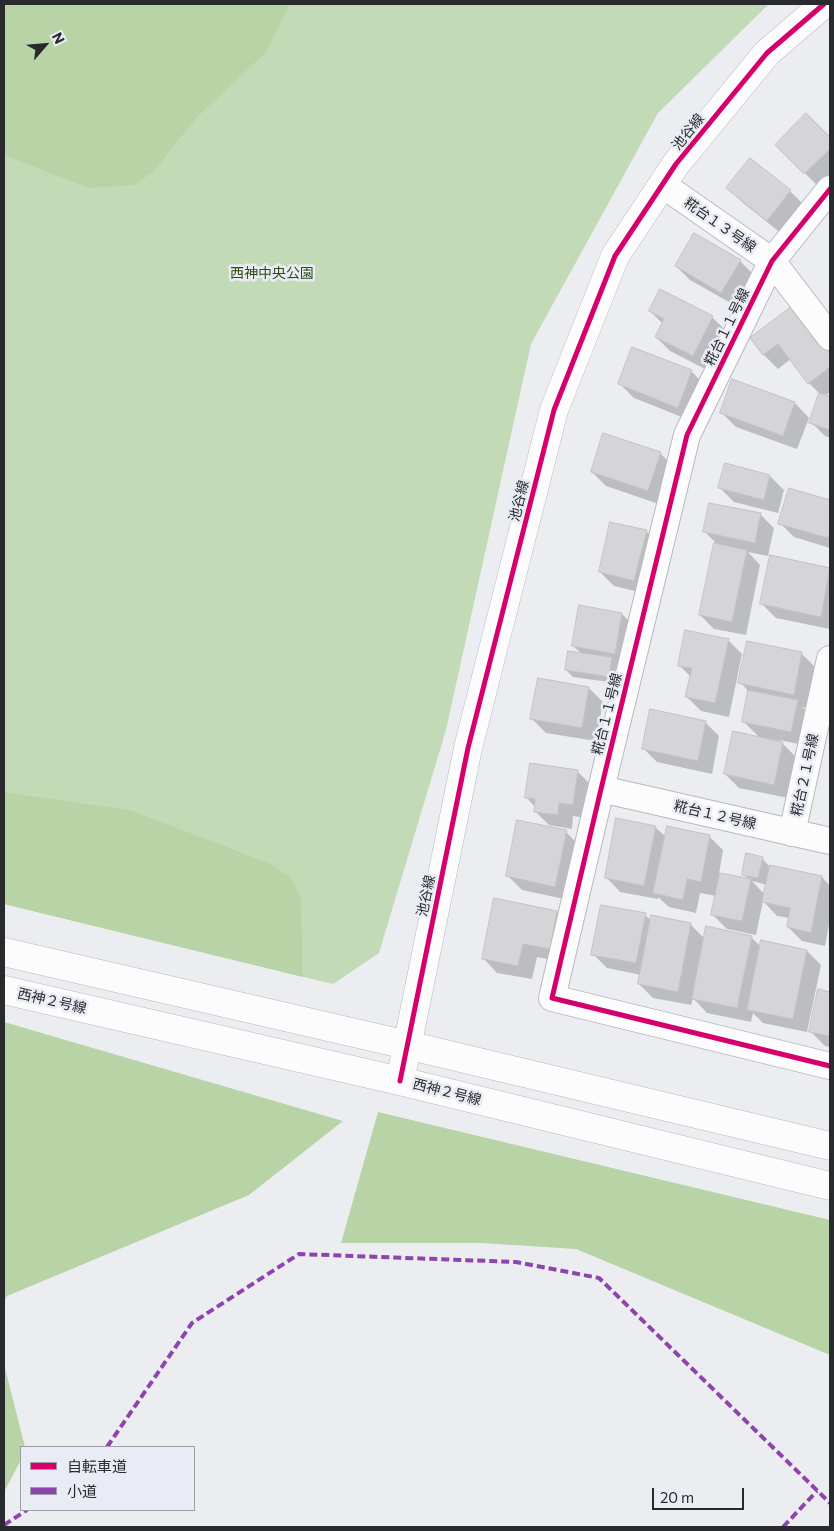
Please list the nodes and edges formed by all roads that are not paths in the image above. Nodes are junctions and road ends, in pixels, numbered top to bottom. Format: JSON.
{"nodes":[{"id":1,"x":824,"y":4,"type":"edge"},
{"id":2,"x":663,"y":185,"type":"junction"},
{"id":3,"x":830,"y":189,"type":"edge"},
{"id":4,"x":772,"y":261,"type":"junction"},
{"id":5,"x":830,"y":337,"type":"edge"},
{"id":6,"x":830,"y":659,"type":"edge"},
{"id":7,"x":601,"y":789,"type":"junction"},
{"id":8,"x":792,"y":833,"type":"junction"},
{"id":9,"x":830,"y":841,"type":"edge"},
{"id":10,"x":4,"y":952,"type":"edge"},
{"id":11,"x":4,"y":990,"type":"edge"},
{"id":12,"x":407,"y":1045,"type":"junction"},
{"id":13,"x":830,"y":1066,"type":"edge"},
{"id":14,"x":400,"y":1081,"type":"junction"},
{"id":15,"x":830,"y":1146,"type":"edge"},
{"id":16,"x":830,"y":1186,"type":"edge"}],
"edges":[{"from":1,"to":2,"type":"street","name":"池谷線"},
{"from":2,"to":4,"type":"street","name":"糀台１３号線"},
{"from":2,"to":12,"type":"street","name":"池谷線"},
{"from":3,"to":4,"type":"street","name":"糀台１１号線"},
{"from":4,"to":5,"type":"street","name":"糀台１３号線"},
{"from":4,"to":7,"type":"street","name":"糀台１１号線"},
{"from":6,"to":8,"type":"street","name":"糀台２１号線"},
{"from":7,"to":8,"type":"street","name":"糀台１２号線"},
{"from":7,"to":13,"type":"street","name":"糀台１１号線"},
{"from":8,"to":9,"type":"street","name":"糀台１２号線"},
{"from":10,"to":12,"type":"street"},
{"from":11,"to":14,"type":"street","name":"西神２号線"},
{"from":12,"to":14,"type":"street","name":"池谷線"},
{"from":12,"to":15,"type":"street"},
{"from":14,"to":16,"type":"street","name":"西神２号線"}]}
